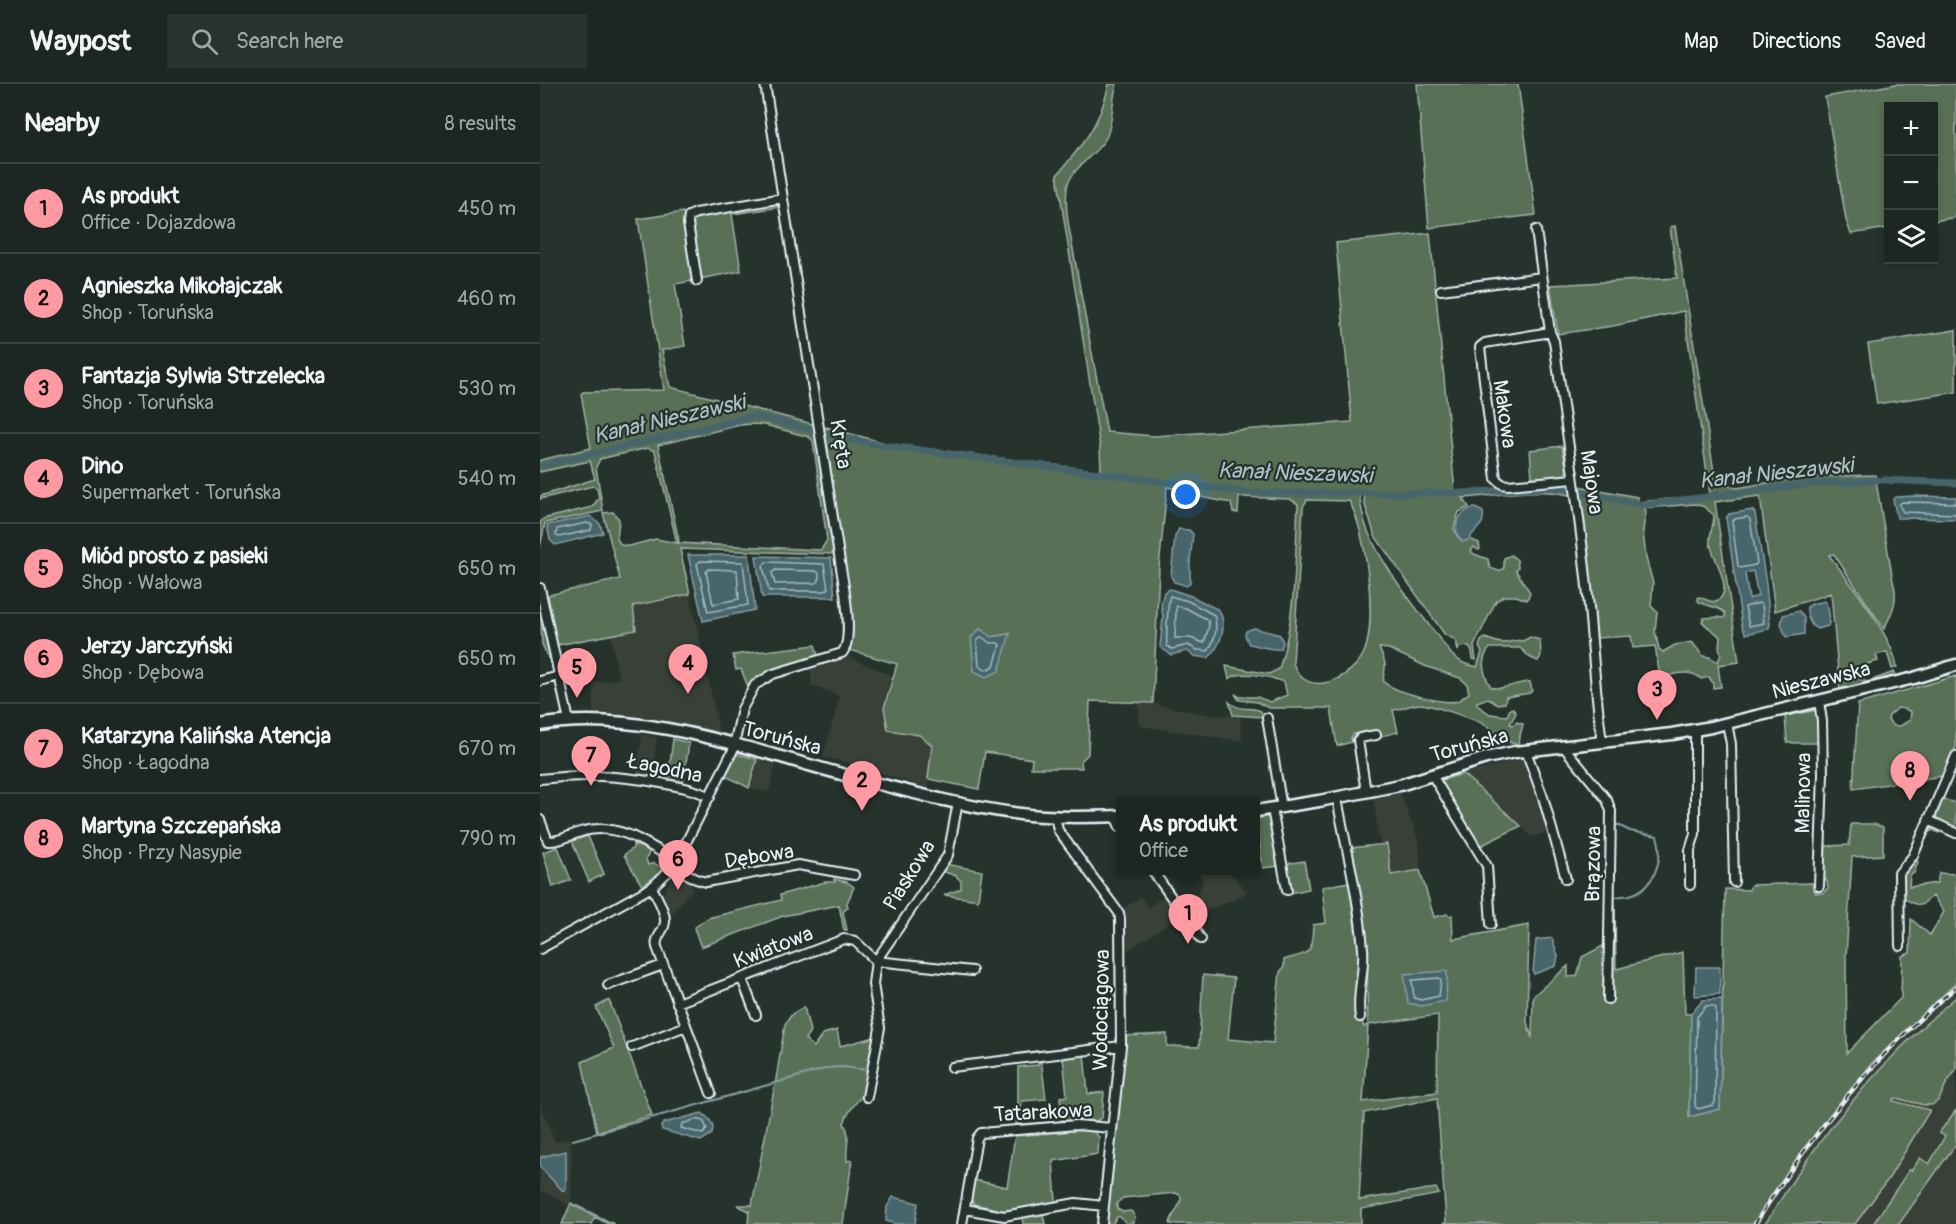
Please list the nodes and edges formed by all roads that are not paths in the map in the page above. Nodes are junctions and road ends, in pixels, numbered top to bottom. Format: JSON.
{"nodes":[{"id":1,"x":765,"y":84,"type":"edge"},
{"id":2,"x":783,"y":198,"type":"junction"},
{"id":3,"x":1536,"y":230,"type":"dead end"},
{"id":4,"x":1542,"y":277,"type":"junction"},
{"id":5,"x":697,"y":281,"type":"dead end"},
{"id":6,"x":1441,"y":290,"type":"dead end"},
{"id":7,"x":1550,"y":332,"type":"junction"},
{"id":8,"x":1574,"y":487,"type":"junction"},
{"id":9,"x":540,"y":588,"type":"edge"},
{"id":10,"x":542,"y":604,"type":"edge"},
{"id":11,"x":1956,"y":665,"type":"edge"},
{"id":12,"x":559,"y":676,"type":"junction"},
{"id":13,"x":540,"y":681,"type":"edge"},
{"id":14,"x":1819,"y":701,"type":"junction"},
{"id":15,"x":1267,"y":718,"type":"dead end"},
{"id":16,"x":569,"y":721,"type":"junction"},
{"id":17,"x":1727,"y":723,"type":"junction"},
{"id":18,"x":540,"y":725,"type":"edge"},
{"id":19,"x":1695,"y":730,"type":"junction"},
{"id":20,"x":1376,"y":735,"type":"dead end"},
{"id":21,"x":1602,"y":742,"type":"junction"},
{"id":22,"x":735,"y":746,"type":"junction"},
{"id":23,"x":1563,"y":746,"type":"junction"},
{"id":24,"x":1526,"y":751,"type":"junction"},
{"id":25,"x":1956,"y":756,"type":"edge"},
{"id":26,"x":1432,"y":775,"type":"junction"},
{"id":27,"x":540,"y":779,"type":"edge"},
{"id":28,"x":1366,"y":792,"type":"junction"},
{"id":29,"x":710,"y":797,"type":"junction"},
{"id":30,"x":1337,"y":798,"type":"junction"},
{"id":31,"x":958,"y":802,"type":"junction"},
{"id":32,"x":1277,"y":808,"type":"junction"},
{"id":33,"x":1260,"y":810,"type":"edge"},
{"id":34,"x":1055,"y":816,"type":"junction"},
{"id":35,"x":1116,"y":816,"type":"edge"},
{"id":36,"x":540,"y":820,"type":"edge"},
{"id":37,"x":1928,"y":820,"type":"junction"},
{"id":38,"x":1956,"y":833,"type":"edge"},
{"id":39,"x":675,"y":863,"type":"junction"},
{"id":40,"x":854,"y":875,"type":"dead end"},
{"id":41,"x":1156,"y":875,"type":"edge"},
{"id":42,"x":1566,"y":879,"type":"dead end"},
{"id":43,"x":1734,"y":882,"type":"dead end"},
{"id":44,"x":1690,"y":885,"type":"dead end"},
{"id":45,"x":1819,"y":886,"type":"dead end"},
{"id":46,"x":652,"y":887,"type":"junction"},
{"id":47,"x":1287,"y":890,"type":"dead end"},
{"id":48,"x":1491,"y":924,"type":"dead end"},
{"id":49,"x":1202,"y":939,"type":"dead end"},
{"id":50,"x":1900,"y":946,"type":"dead end"},
{"id":51,"x":540,"y":949,"type":"edge"},
{"id":52,"x":876,"y":961,"type":"junction"},
{"id":53,"x":663,"y":965,"type":"junction"},
{"id":54,"x":972,"y":971,"type":"dead end"},
{"id":55,"x":742,"y":979,"type":"junction"},
{"id":56,"x":608,"y":985,"type":"dead end"},
{"id":57,"x":1608,"y":999,"type":"dead end"},
{"id":58,"x":677,"y":1003,"type":"junction"},
{"id":59,"x":756,"y":1015,"type":"dead end"},
{"id":60,"x":1360,"y":1017,"type":"dead end"},
{"id":61,"x":686,"y":1026,"type":"junction"},
{"id":62,"x":1121,"y":1046,"type":"junction"},
{"id":63,"x":632,"y":1047,"type":"dead end"},
{"id":64,"x":952,"y":1067,"type":"dead end"},
{"id":65,"x":711,"y":1094,"type":"dead end"},
{"id":66,"x":867,"y":1097,"type":"dead end"},
{"id":67,"x":1112,"y":1128,"type":"junction"},
{"id":68,"x":1104,"y":1206,"type":"junction"},
{"id":69,"x":965,"y":1209,"type":"junction"},
{"id":70,"x":962,"y":1224,"type":"edge"},
{"id":71,"x":1102,"y":1224,"type":"edge"}],
"edges":[{"from":1,"to":2,"type":"street","name":"Kręta"},
{"from":2,"to":5,"type":"street"},
{"from":2,"to":22,"type":"street","name":"Kręta"},
{"from":3,"to":4,"type":"street","name":"Majowa"},
{"from":4,"to":6,"type":"street"},
{"from":4,"to":7,"type":"street","name":"Majowa"},
{"from":7,"to":8,"type":"street","name":"Majowa"},
{"from":7,"to":8,"type":"street","name":"Makowa"},
{"from":8,"to":21,"type":"street","name":"Majowa"},
{"from":9,"to":10,"type":"street"},
{"from":10,"to":12,"type":"street"},
{"from":11,"to":14,"type":"main road","name":"Nieszawska"},
{"from":12,"to":13,"type":"street"},
{"from":12,"to":16,"type":"street"},
{"from":14,"to":17,"type":"main road","name":"Nieszawska"},
{"from":14,"to":45,"type":"street","name":"Malinowa"},
{"from":15,"to":32,"type":"street"},
{"from":16,"to":18,"type":"main road","name":"Toruńska"},
{"from":16,"to":22,"type":"main road","name":"Toruńska"},
{"from":17,"to":19,"type":"main road","name":"Nieszawska"},
{"from":17,"to":43,"type":"street"},
{"from":19,"to":21,"type":"main road","name":"Toruńska"},
{"from":19,"to":44,"type":"street"},
{"from":20,"to":28,"type":"street"},
{"from":21,"to":23,"type":"main road","name":"Toruńska"},
{"from":22,"to":29,"type":"street","name":"Kręta"},
{"from":22,"to":31,"type":"main road","name":"Toruńska"},
{"from":23,"to":24,"type":"main road","name":"Toruńska"},
{"from":23,"to":57,"type":"street","name":"Brązowa"},
{"from":24,"to":26,"type":"main road","name":"Toruńska"},
{"from":24,"to":42,"type":"street"},
{"from":25,"to":37,"type":"street"},
{"from":26,"to":28,"type":"main road","name":"Toruńska"},
{"from":26,"to":48,"type":"street"},
{"from":27,"to":29,"type":"street","name":"Łagodna"},
{"from":28,"to":30,"type":"main road","name":"Toruńska"},
{"from":29,"to":39,"type":"street","name":"Kręta"},
{"from":30,"to":32,"type":"main road","name":"Toruńska"},
{"from":30,"to":60,"type":"street"},
{"from":31,"to":34,"type":"main road","name":"Toruńska"},
{"from":31,"to":52,"type":"street","name":"Piaskowa"},
{"from":32,"to":33,"type":"main road","name":"Toruńska"},
{"from":32,"to":47,"type":"street"},
{"from":34,"to":35,"type":"main road","name":"Toruńska"},
{"from":34,"to":62,"type":"street","name":"Wodociągowa"},
{"from":36,"to":39,"type":"street","name":"Dębowa"},
{"from":37,"to":38,"type":"street"},
{"from":37,"to":50,"type":"street"},
{"from":39,"to":40,"type":"street","name":"Dębowa"},
{"from":39,"to":46,"type":"street","name":"Kręta"},
{"from":41,"to":49,"type":"street"},
{"from":46,"to":51,"type":"street","name":"Kręta"},
{"from":46,"to":53,"type":"street"},
{"from":52,"to":54,"type":"street"},
{"from":52,"to":55,"type":"street","name":"Kwiatowa"},
{"from":52,"to":66,"type":"street"},
{"from":53,"to":56,"type":"street"},
{"from":53,"to":58,"type":"street"},
{"from":55,"to":58,"type":"street","name":"Kwiatowa"},
{"from":55,"to":59,"type":"street"},
{"from":58,"to":61,"type":"street"},
{"from":61,"to":63,"type":"street"},
{"from":61,"to":65,"type":"street"},
{"from":62,"to":64,"type":"street"},
{"from":62,"to":67,"type":"street","name":"Wodociągowa"},
{"from":67,"to":68,"type":"street","name":"Wodociągowa"},
{"from":67,"to":69,"type":"street","name":"Tatarakowa"},
{"from":68,"to":69,"type":"street"},
{"from":68,"to":71,"type":"street","name":"Wodociągowa"},
{"from":69,"to":70,"type":"street","name":"Tatarakowa"}]}
